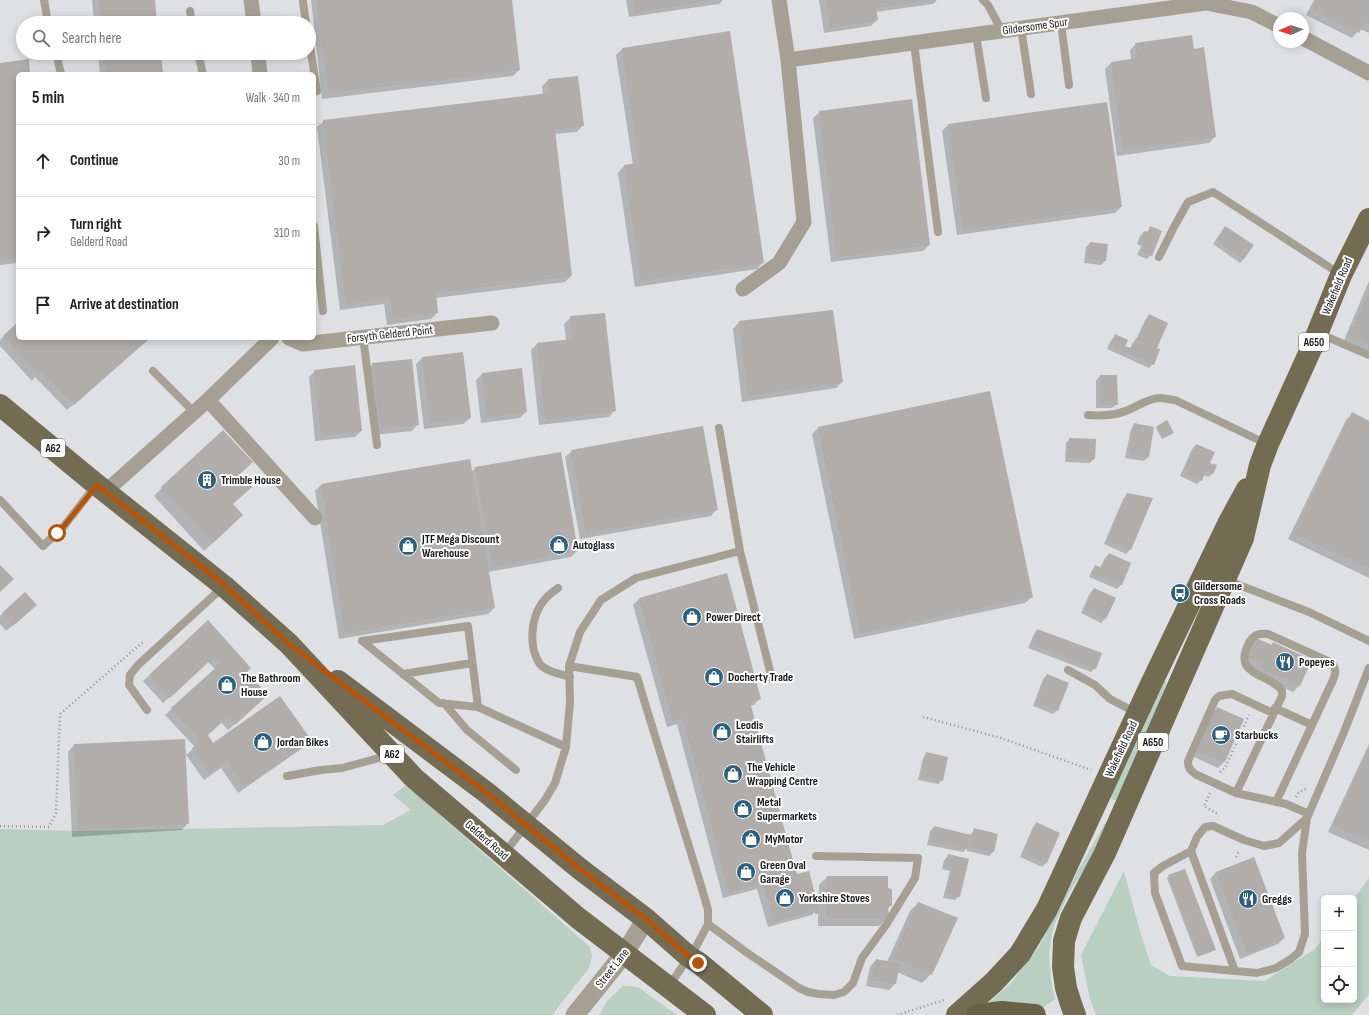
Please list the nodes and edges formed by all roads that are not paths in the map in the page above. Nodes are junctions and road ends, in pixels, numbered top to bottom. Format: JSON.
{"nodes":[{"id":1,"x":44,"y":0,"type":"edge"},
{"id":2,"x":251,"y":0,"type":"edge"},
{"id":3,"x":779,"y":0,"type":"edge"},
{"id":4,"x":983,"y":0,"type":"edge"},
{"id":5,"x":303,"y":2,"type":"dead end"},
{"id":6,"x":1254,"y":6,"type":"edge"},
{"id":7,"x":190,"y":12,"type":"dead end"},
{"id":8,"x":47,"y":16,"type":"edge"},
{"id":9,"x":191,"y":16,"type":"edge"},
{"id":10,"x":253,"y":16,"type":"edge"},
{"id":11,"x":305,"y":16,"type":"edge"},
{"id":12,"x":1273,"y":21,"type":"edge"},
{"id":13,"x":1061,"y":23,"type":"junction"},
{"id":14,"x":1021,"y":28,"type":"junction"},
{"id":15,"x":1002,"y":31,"type":"junction"},
{"id":16,"x":976,"y":34,"type":"junction"},
{"id":17,"x":1309,"y":41,"type":"edge"},
{"id":18,"x":914,"y":42,"type":"junction"},
{"id":19,"x":58,"y":60,"type":"edge"},
{"id":20,"x":200,"y":60,"type":"edge"},
{"id":21,"x":259,"y":60,"type":"edge"},
{"id":22,"x":312,"y":60,"type":"edge"},
{"id":23,"x":788,"y":60,"type":"junction"},
{"id":24,"x":61,"y":72,"type":"edge"},
{"id":25,"x":203,"y":72,"type":"edge"},
{"id":26,"x":260,"y":72,"type":"edge"},
{"id":27,"x":314,"y":72,"type":"edge"},
{"id":28,"x":1369,"y":73,"type":"edge"},
{"id":29,"x":1069,"y":85,"type":"dead end"},
{"id":30,"x":1031,"y":94,"type":"dead end"},
{"id":31,"x":986,"y":98,"type":"dead end"},
{"id":32,"x":1369,"y":219,"type":"edge"},
{"id":33,"x":938,"y":232,"type":"dead end"},
{"id":34,"x":316,"y":245,"type":"edge"},
{"id":35,"x":1159,"y":258,"type":"dead end"},
{"id":36,"x":1341,"y":275,"type":"junction"},
{"id":37,"x":743,"y":289,"type":"dead end"},
{"id":38,"x":323,"y":310,"type":"dead end"},
{"id":39,"x":492,"y":323,"type":"dead end"},
{"id":40,"x":1318,"y":333,"type":"junction"},
{"id":41,"x":363,"y":337,"type":"junction"},
{"id":42,"x":270,"y":340,"type":"edge"},
{"id":43,"x":294,"y":340,"type":"edge"},
{"id":44,"x":1369,"y":355,"type":"edge"},
{"id":45,"x":153,"y":371,"type":"dead end"},
{"id":46,"x":208,"y":400,"type":"junction"},
{"id":47,"x":0,"y":405,"type":"edge"},
{"id":48,"x":194,"y":412,"type":"junction"},
{"id":49,"x":1088,"y":415,"type":"dead end"},
{"id":50,"x":719,"y":428,"type":"dead end"},
{"id":51,"x":1268,"y":444,"type":"junction"},
{"id":52,"x":376,"y":445,"type":"dead end"},
{"id":53,"x":1260,"y":465,"type":"junction"},
{"id":54,"x":101,"y":488,"type":"junction"},
{"id":55,"x":0,"y":500,"type":"edge"},
{"id":56,"x":315,"y":518,"type":"dead end"},
{"id":57,"x":740,"y":551,"type":"junction"},
{"id":58,"x":1205,"y":571,"type":"junction"},
{"id":59,"x":1225,"y":580,"type":"junction"},
{"id":60,"x":224,"y":586,"type":"junction"},
{"id":61,"x":558,"y":588,"type":"dead end"},
{"id":62,"x":1369,"y":641,"type":"edge"},
{"id":63,"x":289,"y":644,"type":"junction"},
{"id":64,"x":472,"y":663,"type":"junction"},
{"id":65,"x":569,"y":666,"type":"junction"},
{"id":66,"x":1369,"y":668,"type":"edge"},
{"id":67,"x":1068,"y":670,"type":"dead end"},
{"id":68,"x":403,"y":674,"type":"junction"},
{"id":69,"x":570,"y":677,"type":"junction"},
{"id":70,"x":772,"y":679,"type":"dead end"},
{"id":71,"x":444,"y":704,"type":"junction"},
{"id":72,"x":478,"y":707,"type":"junction"},
{"id":73,"x":147,"y":710,"type":"dead end"},
{"id":74,"x":1274,"y":711,"type":"junction"},
{"id":75,"x":1138,"y":714,"type":"junction"},
{"id":76,"x":1312,"y":725,"type":"junction"},
{"id":77,"x":566,"y":747,"type":"junction"},
{"id":78,"x":392,"y":754,"type":"junction"},
{"id":79,"x":516,"y":770,"type":"dead end"},
{"id":80,"x":287,"y":776,"type":"dead end"},
{"id":81,"x":1236,"y":793,"type":"junction"},
{"id":82,"x":1276,"y":802,"type":"junction"},
{"id":83,"x":1308,"y":816,"type":"junction"},
{"id":84,"x":526,"y":825,"type":"junction"},
{"id":85,"x":1191,"y":851,"type":"junction"},
{"id":86,"x":504,"y":855,"type":"junction"},
{"id":87,"x":816,"y":856,"type":"dead end"},
{"id":88,"x":646,"y":919,"type":"junction"},
{"id":89,"x":708,"y":924,"type":"junction"},
{"id":90,"x":624,"y":954,"type":"junction"},
{"id":91,"x":688,"y":956,"type":"junction"},
{"id":92,"x":1235,"y":971,"type":"junction"},
{"id":93,"x":668,"y":987,"type":"junction"},
{"id":94,"x":951,"y":1007,"type":"edge"},
{"id":95,"x":575,"y":1015,"type":"edge"},
{"id":96,"x":705,"y":1015,"type":"edge"},
{"id":97,"x":762,"y":1015,"type":"edge"},
{"id":98,"x":977,"y":1015,"type":"edge"},
{"id":99,"x":1035,"y":1015,"type":"edge"},
{"id":100,"x":1075,"y":1015,"type":"edge"}],
"edges":[{"from":1,"to":8,"type":"lane"},
{"from":2,"to":10,"type":"street"},
{"from":3,"to":23,"type":"street"},
{"from":4,"to":15,"type":"lane"},
{"from":5,"to":11,"type":"lane"},
{"from":6,"to":12,"type":"street","name":"Gildersome Spur"},
{"from":6,"to":13,"type":"street","name":"Gildersome Spur"},
{"from":7,"to":9,"type":"lane"},
{"from":13,"to":14,"type":"street","name":"Gildersome Spur"},
{"from":13,"to":29,"type":"lane"},
{"from":14,"to":15,"type":"street","name":"Gildersome Spur"},
{"from":14,"to":30,"type":"lane"},
{"from":15,"to":16,"type":"street","name":"Gildersome Spur"},
{"from":16,"to":18,"type":"street","name":"Gildersome Spur"},
{"from":16,"to":31,"type":"lane"},
{"from":17,"to":28,"type":"street"},
{"from":18,"to":23,"type":"street","name":"Gildersome Spur"},
{"from":18,"to":33,"type":"lane"},
{"from":19,"to":24,"type":"lane"},
{"from":20,"to":25,"type":"lane"},
{"from":21,"to":26,"type":"street"},
{"from":22,"to":27,"type":"lane"},
{"from":23,"to":37,"type":"street"},
{"from":32,"to":36,"type":"main road","name":"Wakefield Road","number":"A650"},
{"from":34,"to":38,"type":"lane"},
{"from":35,"to":36,"type":"lane"},
{"from":36,"to":40,"type":"main road","name":"Wakefield Road","number":"A650"},
{"from":39,"to":41,"type":"street","name":"Forsyth Gelderd Point"},
{"from":40,"to":44,"type":"lane"},
{"from":40,"to":51,"type":"main road","name":"Wakefield Road","number":"A650"},
{"from":41,"to":43,"type":"street","name":"Forsyth Gelderd Point"},
{"from":41,"to":52,"type":"lane"},
{"from":42,"to":46,"type":"street"},
{"from":45,"to":48,"type":"lane"},
{"from":46,"to":48,"type":"street"},
{"from":46,"to":56,"type":"street"},
{"from":47,"to":54,"type":"main road","name":"Gelderd Road","number":"A62"},
{"from":48,"to":54,"type":"street"},
{"from":49,"to":51,"type":"lane"},
{"from":50,"to":57,"type":"lane"},
{"from":51,"to":53,"type":"main road","name":"Wakefield Road","number":"A650"},
{"from":53,"to":58,"type":"main road","name":"Wakefield Road","number":"A650"},
{"from":53,"to":59,"type":"main road","name":"Wakefield Road","number":"A650"},
{"from":54,"to":55,"type":"lane"},
{"from":54,"to":60,"type":"main road","name":"Gelderd Road","number":"A62"},
{"from":57,"to":65,"type":"lane"},
{"from":57,"to":70,"type":"lane"},
{"from":58,"to":59,"type":"main road"},
{"from":58,"to":75,"type":"main road","name":"Wakefield Road","number":"A650"},
{"from":59,"to":62,"type":"lane"},
{"from":59,"to":100,"type":"main road","name":"Wakefield Road","number":"A650"},
{"from":60,"to":63,"type":"main road","name":"Gelderd Road","number":"A62"},
{"from":60,"to":73,"type":"lane"},
{"from":61,"to":69,"type":"lane"},
{"from":63,"to":78,"type":"main road","name":"Gelderd Road","number":"A62"},
{"from":63,"to":84,"type":"main road","name":"Gelderd Road","number":"A62"},
{"from":64,"to":68,"type":"lane"},
{"from":64,"to":68,"type":"lane"},
{"from":64,"to":72,"type":"lane"},
{"from":65,"to":69,"type":"lane"},
{"from":65,"to":89,"type":"lane"},
{"from":66,"to":83,"type":"lane"},
{"from":67,"to":75,"type":"lane"},
{"from":68,"to":71,"type":"lane"},
{"from":69,"to":77,"type":"lane"},
{"from":71,"to":72,"type":"lane"},
{"from":71,"to":79,"type":"lane"},
{"from":72,"to":77,"type":"lane"},
{"from":74,"to":76,"type":"lane"},
{"from":74,"to":76,"type":"lane"},
{"from":74,"to":81,"type":"lane"},
{"from":74,"to":81,"type":"lane"},
{"from":75,"to":94,"type":"main road","name":"Wakefield Road","number":"A650"},
{"from":76,"to":82,"type":"lane"},
{"from":77,"to":84,"type":"lane"},
{"from":78,"to":80,"type":"lane"},
{"from":78,"to":86,"type":"main road","name":"Gelderd Road","number":"A62"},
{"from":81,"to":82,"type":"lane"},
{"from":82,"to":83,"type":"lane"},
{"from":83,"to":85,"type":"lane"},
{"from":83,"to":92,"type":"lane"},
{"from":84,"to":86,"type":"lane"},
{"from":84,"to":88,"type":"main road","name":"Gelderd Road","number":"A62"},
{"from":85,"to":92,"type":"lane"},
{"from":85,"to":92,"type":"lane"},
{"from":86,"to":90,"type":"main road","name":"Gelderd Road","number":"A62"},
{"from":87,"to":89,"type":"lane"},
{"from":88,"to":90,"type":"street","name":"Street Lane"},
{"from":88,"to":91,"type":"main road","name":"Gelderd Road","number":"A62"},
{"from":89,"to":91,"type":"lane"},
{"from":90,"to":93,"type":"main road","name":"Gelderd Road","number":"A62"},
{"from":90,"to":95,"type":"street","name":"Street Lane"},
{"from":91,"to":93,"type":"lane"},
{"from":91,"to":97,"type":"main road","name":"Gelderd Road","number":"A62"},
{"from":93,"to":96,"type":"main road","name":"Gelderd Road","number":"A62"},
{"from":98,"to":99,"type":"highway"}]}
